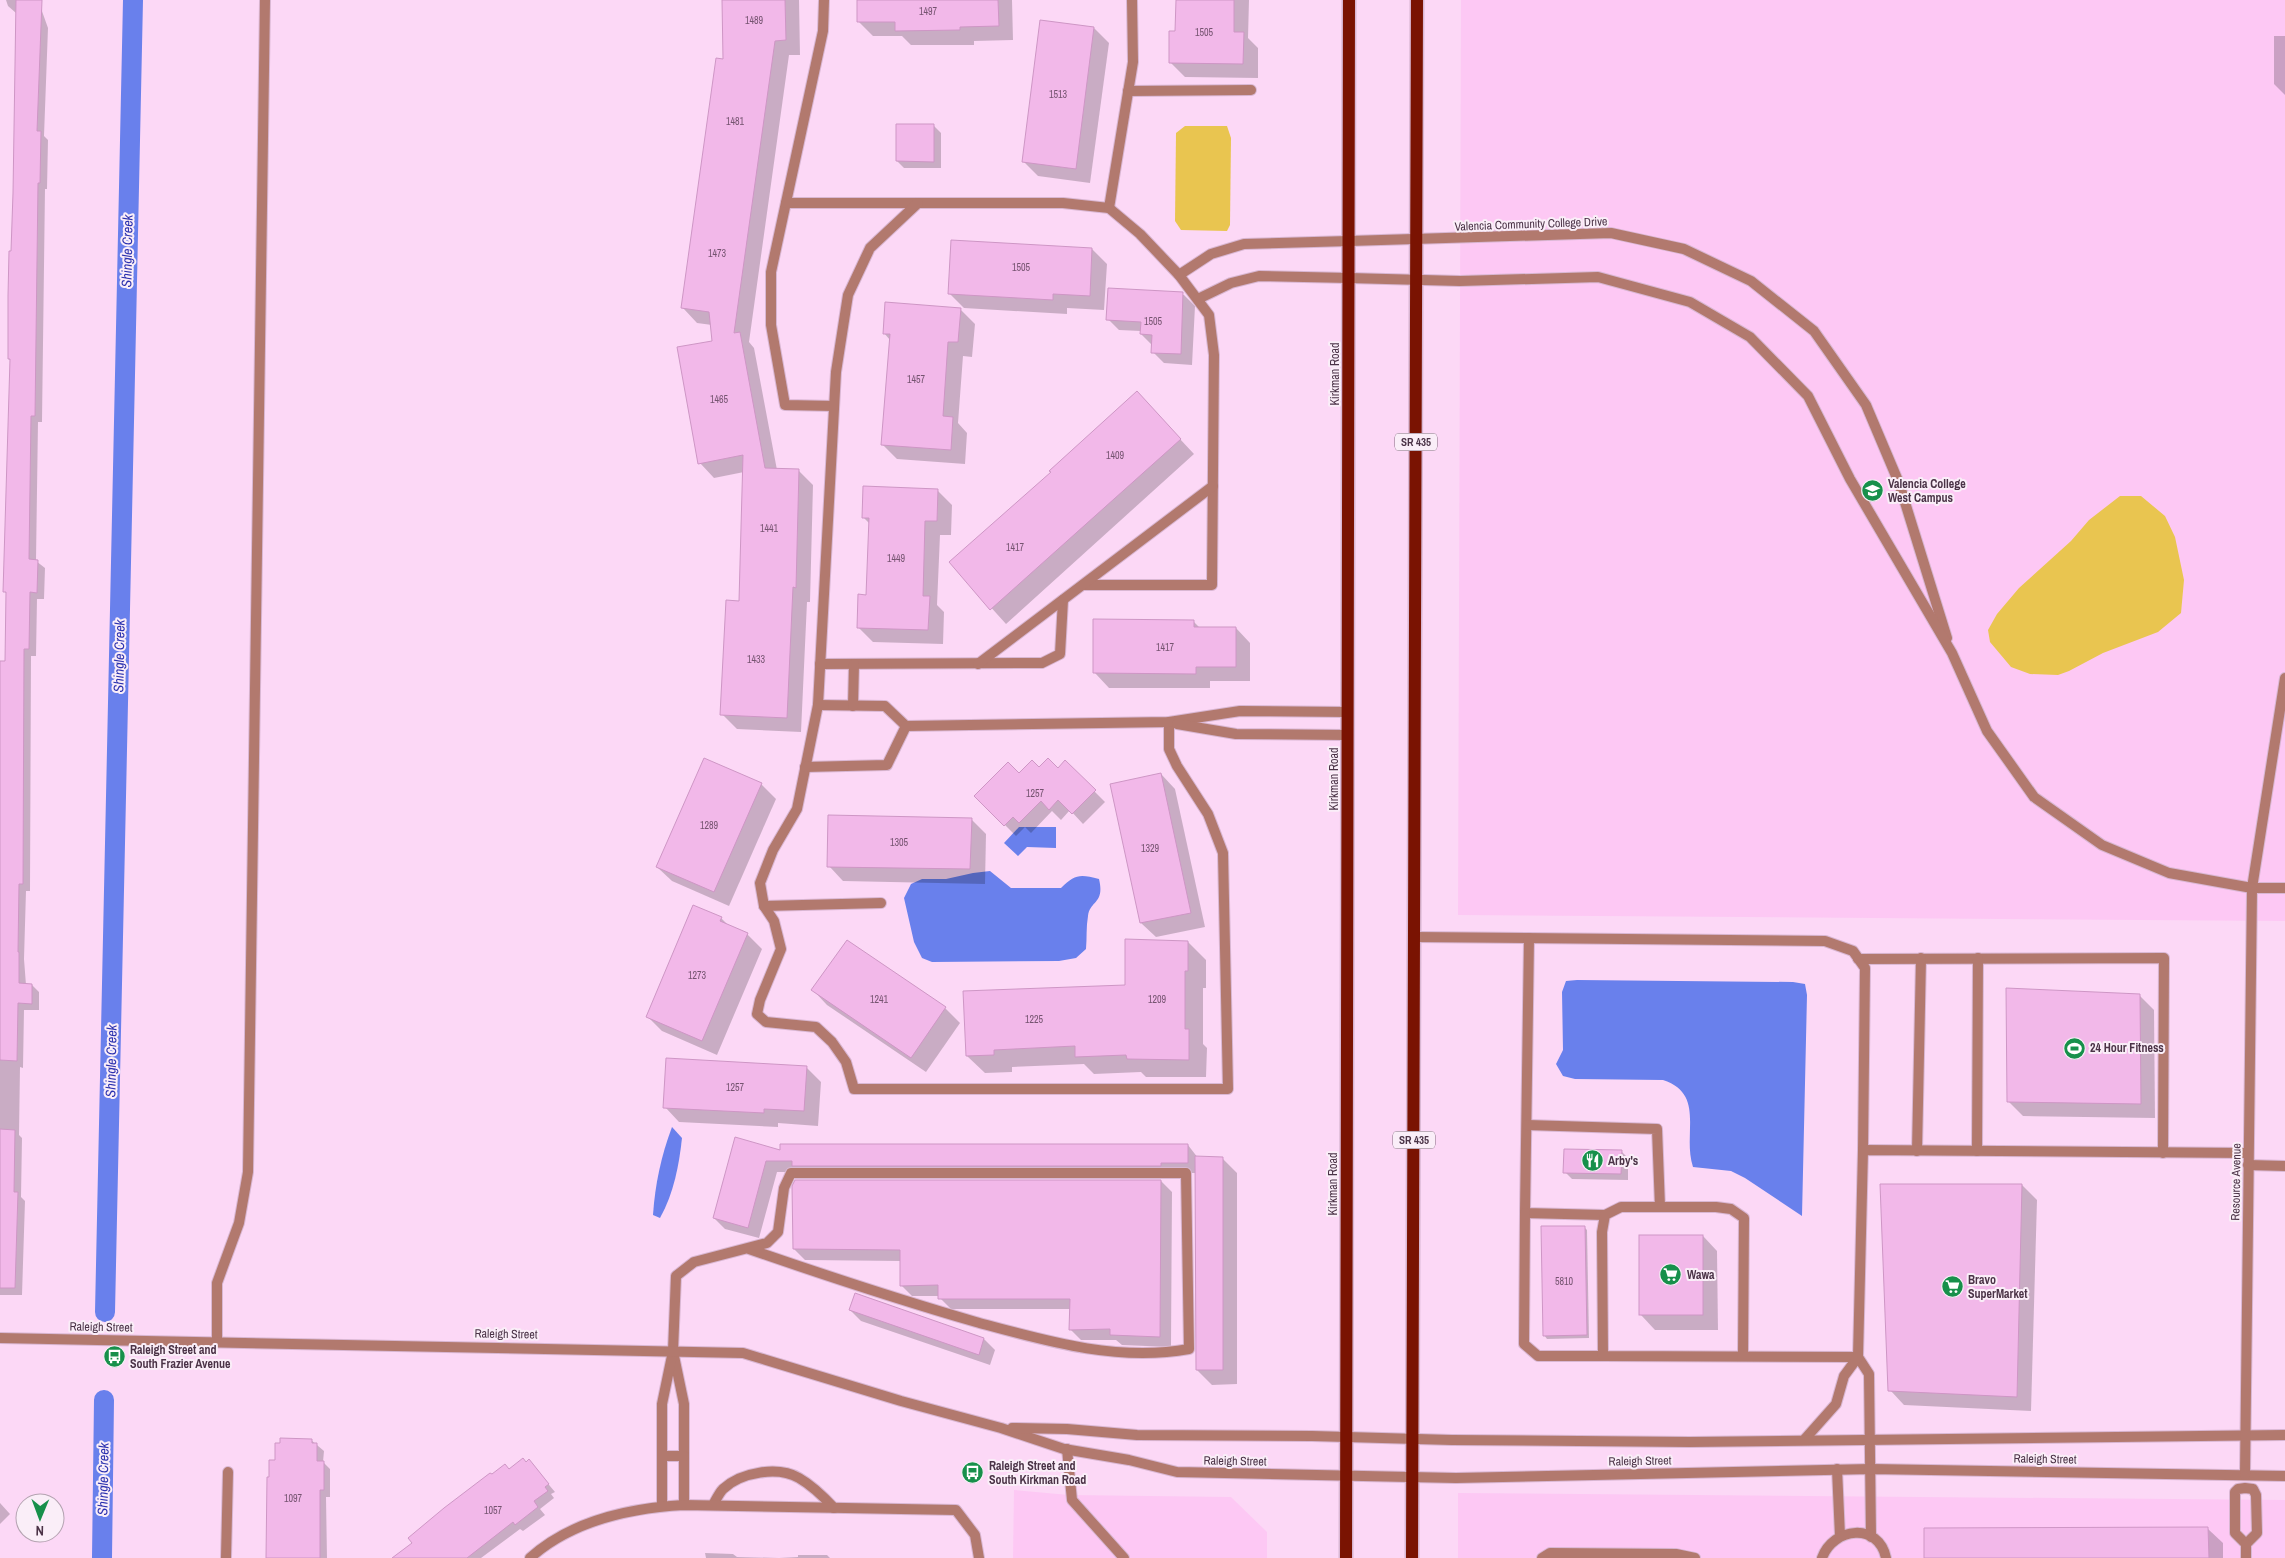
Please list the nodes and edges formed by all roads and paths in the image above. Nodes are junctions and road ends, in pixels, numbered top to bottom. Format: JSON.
{"nodes":[{"id":1,"x":265,"y":0,"type":"edge"},
{"id":2,"x":824,"y":0,"type":"edge"},
{"id":3,"x":1132,"y":0,"type":"edge"},
{"id":4,"x":1350,"y":0,"type":"edge"},
{"id":5,"x":1417,"y":0,"type":"edge"},
{"id":6,"x":1251,"y":90,"type":"dead end"},
{"id":7,"x":1128,"y":91,"type":"junction"},
{"id":8,"x":786,"y":203,"type":"junction"},
{"id":9,"x":918,"y":203,"type":"junction"},
{"id":10,"x":1109,"y":208,"type":"junction"},
{"id":11,"x":1416,"y":240,"type":"junction"},
{"id":12,"x":1349,"y":241,"type":"junction"},
{"id":13,"x":1179,"y":275,"type":"junction"},
{"id":14,"x":1349,"y":278,"type":"junction"},
{"id":15,"x":1416,"y":280,"type":"junction"},
{"id":16,"x":1198,"y":299,"type":"junction"},
{"id":17,"x":834,"y":406,"type":"junction"},
{"id":18,"x":1213,"y":486,"type":"junction"},
{"id":19,"x":1083,"y":584,"type":"junction"},
{"id":20,"x":1062,"y":600,"type":"junction"},
{"id":21,"x":1952,"y":653,"type":"junction"},
{"id":22,"x":820,"y":664,"type":"junction"},
{"id":23,"x":854,"y":664,"type":"junction"},
{"id":24,"x":978,"y":664,"type":"junction"},
{"id":25,"x":2285,"y":678,"type":"edge"},
{"id":26,"x":818,"y":705,"type":"junction"},
{"id":27,"x":853,"y":706,"type":"junction"},
{"id":28,"x":1348,"y":712,"type":"junction"},
{"id":29,"x":1169,"y":722,"type":"junction"},
{"id":30,"x":906,"y":726,"type":"junction"},
{"id":31,"x":1348,"y":735,"type":"junction"},
{"id":32,"x":805,"y":767,"type":"junction"},
{"id":33,"x":2252,"y":888,"type":"junction"},
{"id":34,"x":2285,"y":888,"type":"edge"},
{"id":35,"x":881,"y":903,"type":"dead end"},
{"id":36,"x":764,"y":906,"type":"junction"},
{"id":37,"x":1415,"y":937,"type":"junction"},
{"id":38,"x":1529,"y":938,"type":"junction"},
{"id":39,"x":1921,"y":958,"type":"junction"},
{"id":40,"x":1978,"y":958,"type":"junction"},
{"id":41,"x":1858,"y":959,"type":"junction"},
{"id":42,"x":1527,"y":1125,"type":"junction"},
{"id":43,"x":1863,"y":1150,"type":"junction"},
{"id":44,"x":1917,"y":1151,"type":"junction"},
{"id":45,"x":1976,"y":1152,"type":"junction"},
{"id":46,"x":2163,"y":1153,"type":"junction"},
{"id":47,"x":2248,"y":1153,"type":"junction"},
{"id":48,"x":2248,"y":1164,"type":"junction"},
{"id":49,"x":2285,"y":1166,"type":"edge"},
{"id":50,"x":1660,"y":1207,"type":"junction"},
{"id":51,"x":1525,"y":1213,"type":"junction"},
{"id":52,"x":1605,"y":1215,"type":"junction"},
{"id":53,"x":749,"y":1249,"type":"junction"},
{"id":54,"x":0,"y":1338,"type":"edge"},
{"id":55,"x":217,"y":1342,"type":"junction"},
{"id":56,"x":673,"y":1351,"type":"junction"},
{"id":57,"x":1603,"y":1356,"type":"junction"},
{"id":58,"x":1743,"y":1356,"type":"junction"},
{"id":59,"x":1858,"y":1357,"type":"junction"},
{"id":60,"x":1001,"y":1428,"type":"junction"},
{"id":61,"x":2245,"y":1435,"type":"junction"},
{"id":62,"x":2285,"y":1435,"type":"edge"},
{"id":63,"x":1346,"y":1437,"type":"junction"},
{"id":64,"x":1413,"y":1439,"type":"junction"},
{"id":65,"x":1804,"y":1440,"type":"junction"},
{"id":66,"x":1870,"y":1440,"type":"junction"},
{"id":67,"x":1067,"y":1449,"type":"junction"},
{"id":68,"x":662,"y":1456,"type":"junction"},
{"id":69,"x":684,"y":1456,"type":"junction"},
{"id":70,"x":1871,"y":1469,"type":"junction"},
{"id":71,"x":1837,"y":1470,"type":"junction"},
{"id":72,"x":228,"y":1472,"type":"dead end"},
{"id":73,"x":1346,"y":1475,"type":"junction"},
{"id":74,"x":2245,"y":1475,"type":"junction"},
{"id":75,"x":2285,"y":1476,"type":"edge"},
{"id":76,"x":1413,"y":1477,"type":"junction"},
{"id":77,"x":2245,"y":1488,"type":"junction"},
{"id":78,"x":684,"y":1505,"type":"junction"},
{"id":79,"x":714,"y":1505,"type":"junction"},
{"id":80,"x":662,"y":1506,"type":"junction"},
{"id":81,"x":834,"y":1508,"type":"junction"},
{"id":82,"x":1840,"y":1536,"type":"junction"},
{"id":83,"x":1871,"y":1537,"type":"junction"},
{"id":84,"x":2246,"y":1544,"type":"junction"},
{"id":85,"x":226,"y":1558,"type":"edge"},
{"id":86,"x":530,"y":1558,"type":"edge"},
{"id":87,"x":979,"y":1558,"type":"edge"},
{"id":88,"x":1124,"y":1558,"type":"edge"},
{"id":89,"x":1346,"y":1558,"type":"edge"},
{"id":90,"x":1412,"y":1558,"type":"edge"},
{"id":91,"x":1542,"y":1558,"type":"edge"},
{"id":92,"x":1695,"y":1558,"type":"edge"},
{"id":93,"x":1822,"y":1558,"type":"edge"},
{"id":94,"x":1886,"y":1558,"type":"edge"},
{"id":95,"x":2246,"y":1558,"type":"edge"}],
"edges":[{"from":1,"to":55,"type":"street"},
{"from":2,"to":8,"type":"street"},
{"from":3,"to":7,"type":"street"},
{"from":4,"to":12,"type":"main road","name":"Kirkman Road"},
{"from":5,"to":11,"type":"main road","number":"SR 435"},
{"from":6,"to":7,"type":"street"},
{"from":7,"to":10,"type":"street"},
{"from":8,"to":9,"type":"street"},
{"from":8,"to":17,"type":"street"},
{"from":9,"to":10,"type":"street"},
{"from":9,"to":17,"type":"street"},
{"from":10,"to":13,"type":"street"},
{"from":11,"to":12,"type":"street","name":"Valencia Community College Drive"},
{"from":11,"to":15,"type":"main road","number":"SR 435"},
{"from":11,"to":21,"type":"street","name":"Valencia Community College Drive"},
{"from":12,"to":13,"type":"street","name":"Valencia Community College Drive"},
{"from":12,"to":14,"type":"main road","name":"Kirkman Road"},
{"from":13,"to":16,"type":"street"},
{"from":14,"to":15,"type":"street","name":"Valencia Community College Drive"},
{"from":14,"to":16,"type":"street","name":"Valencia Community College Drive"},
{"from":14,"to":28,"type":"main road","name":"Kirkman Road"},
{"from":15,"to":21,"type":"street","name":"Valencia Community College Drive"},
{"from":15,"to":37,"type":"main road","number":"SR 435"},
{"from":16,"to":18,"type":"street"},
{"from":17,"to":22,"type":"street"},
{"from":18,"to":19,"type":"street"},
{"from":18,"to":19,"type":"street"},
{"from":19,"to":20,"type":"street"},
{"from":20,"to":24,"type":"street"},
{"from":20,"to":24,"type":"street"},
{"from":21,"to":33,"type":"street","name":"Valencia Community College Drive"},
{"from":22,"to":23,"type":"street"},
{"from":22,"to":26,"type":"street"},
{"from":23,"to":24,"type":"street"},
{"from":23,"to":27,"type":"street"},
{"from":25,"to":33,"type":"street","name":"Resource Avenue"},
{"from":26,"to":27,"type":"street"},
{"from":26,"to":32,"type":"street"},
{"from":27,"to":30,"type":"street"},
{"from":28,"to":29,"type":"street"},
{"from":28,"to":31,"type":"main road","name":"Kirkman Road"},
{"from":29,"to":30,"type":"street"},
{"from":29,"to":31,"type":"street"},
{"from":29,"to":36,"type":"street"},
{"from":30,"to":32,"type":"street"},
{"from":31,"to":63,"type":"main road","name":"Kirkman Road"},
{"from":32,"to":36,"type":"street"},
{"from":33,"to":34,"type":"street","name":"Valencia Community College Drive"},
{"from":33,"to":47,"type":"street","name":"Resource Avenue"},
{"from":35,"to":36,"type":"street"},
{"from":37,"to":38,"type":"street"},
{"from":37,"to":64,"type":"main road","number":"SR 435"},
{"from":38,"to":41,"type":"street"},
{"from":38,"to":42,"type":"street"},
{"from":39,"to":40,"type":"street"},
{"from":39,"to":41,"type":"street"},
{"from":39,"to":44,"type":"street"},
{"from":40,"to":45,"type":"street"},
{"from":40,"to":46,"type":"street"},
{"from":41,"to":43,"type":"street"},
{"from":42,"to":50,"type":"street"},
{"from":42,"to":51,"type":"street"},
{"from":43,"to":44,"type":"street"},
{"from":43,"to":59,"type":"street"},
{"from":44,"to":45,"type":"street"},
{"from":45,"to":46,"type":"street"},
{"from":46,"to":47,"type":"street"},
{"from":47,"to":48,"type":"street","name":"Resource Avenue"},
{"from":48,"to":49,"type":"street"},
{"from":48,"to":61,"type":"street","name":"Resource Avenue"},
{"from":50,"to":52,"type":"street"},
{"from":50,"to":58,"type":"street"},
{"from":51,"to":52,"type":"street"},
{"from":51,"to":57,"type":"street"},
{"from":52,"to":57,"type":"street"},
{"from":53,"to":53,"type":"street"},
{"from":53,"to":56,"type":"street"},
{"from":54,"to":55,"type":"street","name":"Raleigh Street"},
{"from":55,"to":56,"type":"street","name":"Raleigh Street"},
{"from":56,"to":60,"type":"street","name":"Raleigh Street"},
{"from":56,"to":68,"type":"street"},
{"from":56,"to":69,"type":"street"},
{"from":57,"to":58,"type":"street"},
{"from":58,"to":59,"type":"street"},
{"from":59,"to":65,"type":"street"},
{"from":59,"to":66,"type":"street"},
{"from":60,"to":63,"type":"street","name":"Raleigh Street"},
{"from":60,"to":67,"type":"street","name":"Raleigh Street"},
{"from":61,"to":62,"type":"street","name":"Raleigh Street"},
{"from":61,"to":66,"type":"street","name":"Raleigh Street"},
{"from":61,"to":74,"type":"street","name":"Resource Avenue"},
{"from":63,"to":64,"type":"street","name":"Raleigh Street"},
{"from":63,"to":73,"type":"main road","name":"Kirkman Road"},
{"from":64,"to":65,"type":"street","name":"Raleigh Street"},
{"from":64,"to":76,"type":"main road","number":"SR 435"},
{"from":65,"to":66,"type":"street","name":"Raleigh Street"},
{"from":66,"to":70,"type":"street"},
{"from":67,"to":73,"type":"street","name":"Raleigh Street"},
{"from":67,"to":88,"type":"street"},
{"from":68,"to":69,"type":"street"},
{"from":68,"to":80,"type":"street"},
{"from":69,"to":78,"type":"street"},
{"from":70,"to":71,"type":"street","name":"Raleigh Street"},
{"from":70,"to":74,"type":"street","name":"Raleigh Street"},
{"from":70,"to":83,"type":"street"},
{"from":71,"to":76,"type":"street","name":"Raleigh Street"},
{"from":71,"to":82,"type":"street"},
{"from":72,"to":85,"type":"street"},
{"from":73,"to":76,"type":"street","name":"Raleigh Street"},
{"from":73,"to":89,"type":"main road","name":"Kirkman Road"},
{"from":74,"to":75,"type":"street","name":"Raleigh Street"},
{"from":74,"to":77,"type":"street","name":"Resource Avenue"},
{"from":76,"to":90,"type":"main road","number":"SR 435"},
{"from":77,"to":84,"type":"street"},
{"from":77,"to":84,"type":"street"},
{"from":78,"to":79,"type":"street"},
{"from":78,"to":80,"type":"street"},
{"from":79,"to":81,"type":"street"},
{"from":79,"to":81,"type":"street"},
{"from":80,"to":86,"type":"street"},
{"from":81,"to":87,"type":"street"},
{"from":82,"to":83,"type":"street"},
{"from":82,"to":93,"type":"street"},
{"from":83,"to":94,"type":"street"},
{"from":84,"to":95,"type":"street"},
{"from":91,"to":92,"type":"street"}]}
